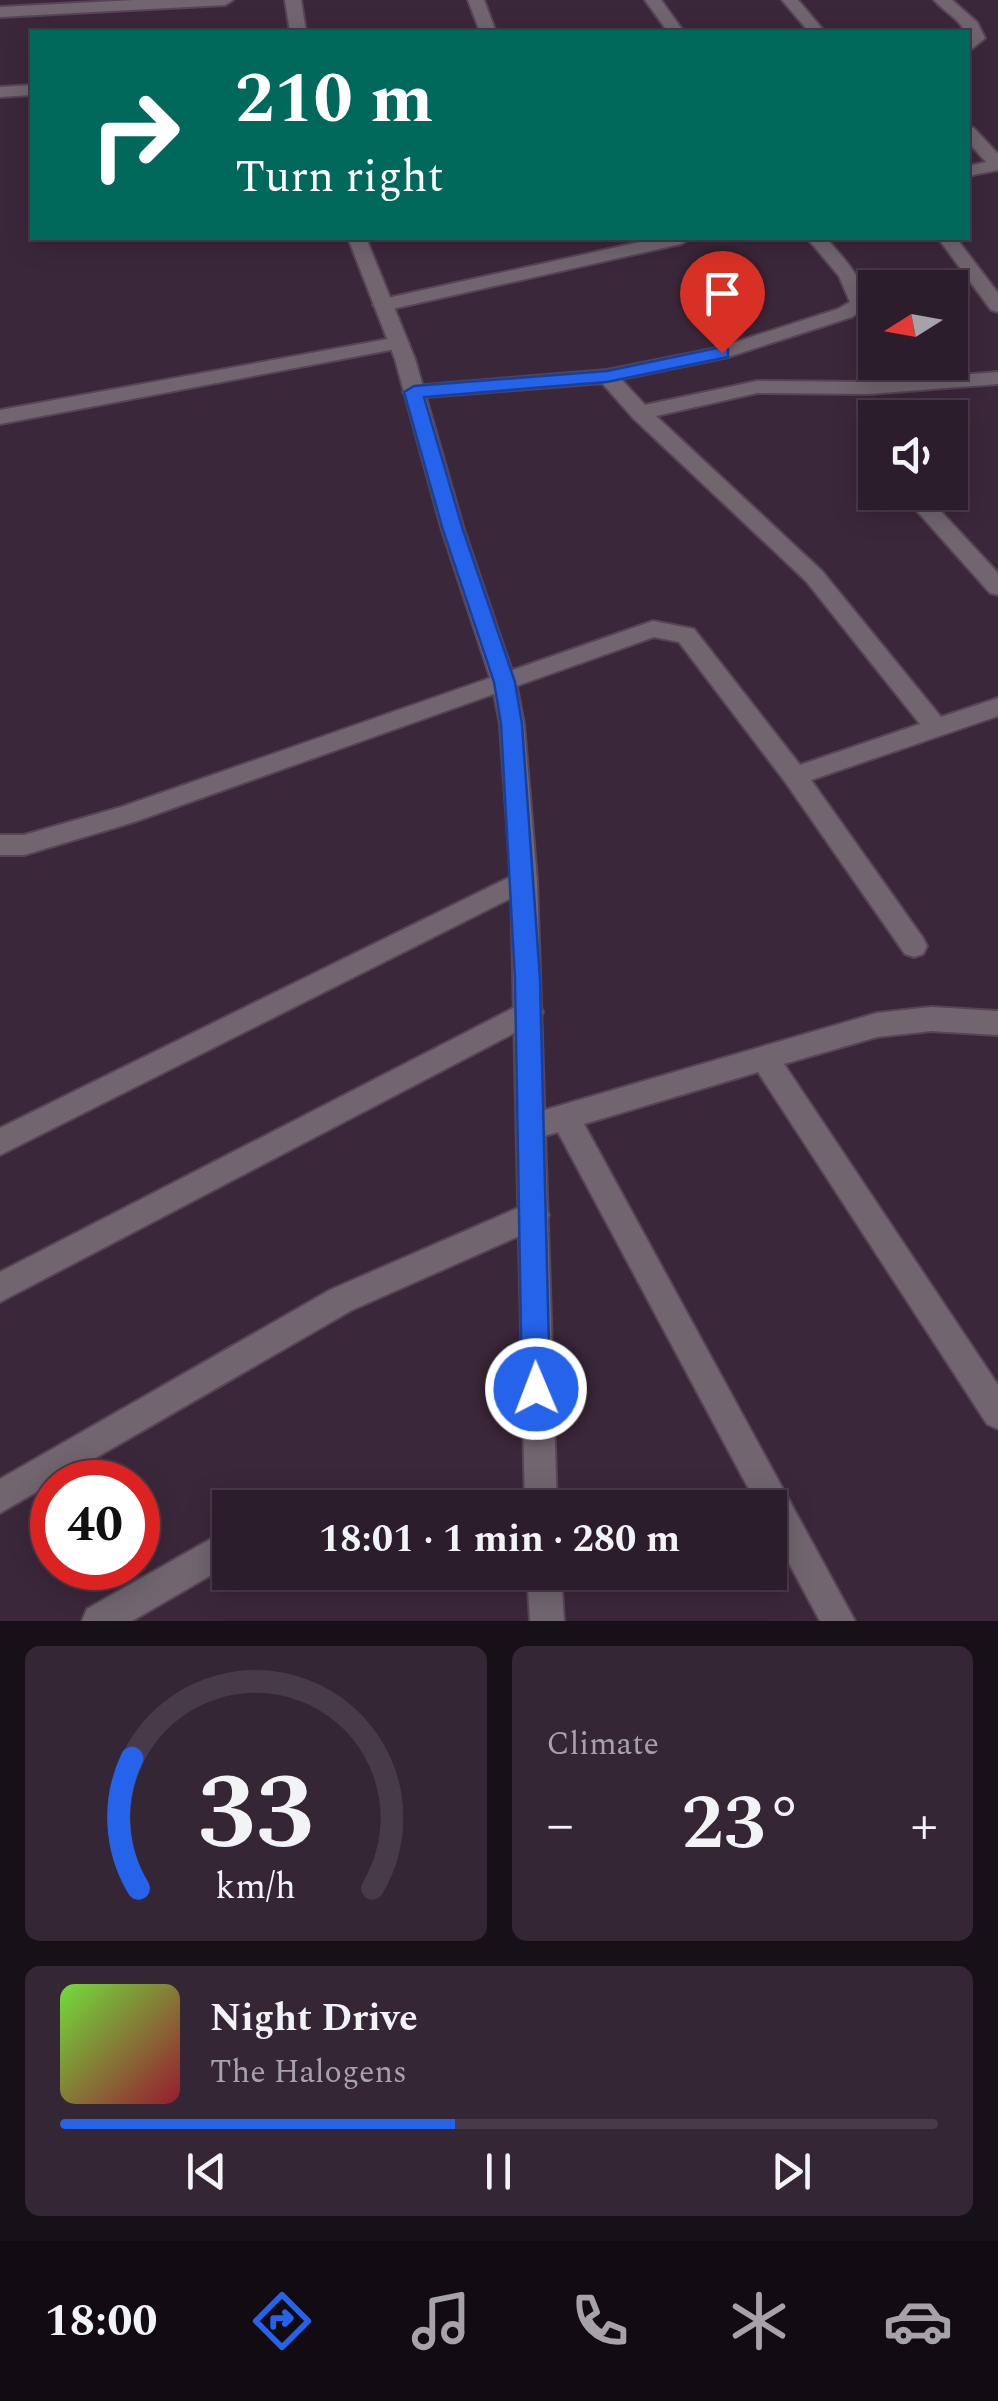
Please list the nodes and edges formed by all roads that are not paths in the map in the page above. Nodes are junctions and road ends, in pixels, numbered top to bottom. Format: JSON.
{"nodes":[{"id":1,"x":225,"y":0,"type":"edge"},
{"id":2,"x":293,"y":0,"type":"edge"},
{"id":3,"x":476,"y":0,"type":"edge"},
{"id":4,"x":653,"y":0,"type":"edge"},
{"id":5,"x":790,"y":0,"type":"edge"},
{"id":6,"x":942,"y":0,"type":"edge"},
{"id":7,"x":0,"y":12,"type":"edge"},
{"id":8,"x":298,"y":30,"type":"edge"},
{"id":9,"x":487,"y":30,"type":"edge"},
{"id":10,"x":675,"y":30,"type":"edge"},
{"id":11,"x":815,"y":30,"type":"edge"},
{"id":12,"x":970,"y":45,"type":"edge"},
{"id":13,"x":30,"y":90,"type":"edge"},
{"id":14,"x":0,"y":92,"type":"edge"},
{"id":15,"x":970,"y":134,"type":"edge"},
{"id":16,"x":998,"y":165,"type":"edge"},
{"id":17,"x":970,"y":171,"type":"edge"},
{"id":18,"x":358,"y":240,"type":"edge"},
{"id":19,"x":672,"y":240,"type":"edge"},
{"id":20,"x":818,"y":240,"type":"edge"},
{"id":21,"x":949,"y":240,"type":"edge"},
{"id":22,"x":990,"y":284,"type":"edge"},
{"id":23,"x":383,"y":305,"type":"junction"},
{"id":24,"x":998,"y":306,"type":"edge"},
{"id":25,"x":398,"y":344,"type":"junction"},
{"id":26,"x":607,"y":376,"type":"junction"},
{"id":27,"x":998,"y":378,"type":"edge"},
{"id":28,"x":414,"y":392,"type":"junction"},
{"id":29,"x":640,"y":413,"type":"junction"},
{"id":30,"x":0,"y":417,"type":"edge"},
{"id":31,"x":927,"y":510,"type":"edge"},
{"id":32,"x":998,"y":586,"type":"edge"},
{"id":33,"x":504,"y":682,"type":"junction"},
{"id":34,"x":998,"y":707,"type":"edge"},
{"id":35,"x":938,"y":730,"type":"junction"},
{"id":36,"x":795,"y":776,"type":"junction"},
{"id":37,"x":0,"y":845,"type":"edge"},
{"id":38,"x":524,"y":880,"type":"junction"},
{"id":39,"x":914,"y":946,"type":"dead end"},
{"id":40,"x":528,"y":1012,"type":"junction"},
{"id":41,"x":998,"y":1023,"type":"edge"},
{"id":42,"x":764,"y":1058,"type":"junction"},
{"id":43,"x":564,"y":1117,"type":"junction"},
{"id":44,"x":531,"y":1127,"type":"junction"},
{"id":45,"x":0,"y":1142,"type":"edge"},
{"id":46,"x":534,"y":1215,"type":"junction"},
{"id":47,"x":0,"y":1288,"type":"edge"},
{"id":48,"x":998,"y":1413,"type":"edge"},
{"id":49,"x":541,"y":1490,"type":"edge"},
{"id":50,"x":0,"y":1497,"type":"edge"},
{"id":51,"x":212,"y":1555,"type":"edge"},
{"id":52,"x":545,"y":1590,"type":"edge"},
{"id":53,"x":99,"y":1621,"type":"edge"},
{"id":54,"x":547,"y":1621,"type":"edge"},
{"id":55,"x":838,"y":1621,"type":"edge"}],
"edges":[{"from":1,"to":7,"type":"street"},
{"from":2,"to":8,"type":"street"},
{"from":3,"to":9,"type":"street"},
{"from":4,"to":10,"type":"street"},
{"from":5,"to":11,"type":"street"},
{"from":6,"to":12,"type":"street"},
{"from":13,"to":14,"type":"street"},
{"from":15,"to":16,"type":"street"},
{"from":16,"to":17,"type":"street"},
{"from":18,"to":23,"type":"street"},
{"from":19,"to":23,"type":"street"},
{"from":20,"to":26,"type":"street"},
{"from":21,"to":22,"type":"street"},
{"from":22,"to":24,"type":"street"},
{"from":23,"to":25,"type":"street"},
{"from":25,"to":28,"type":"street"},
{"from":25,"to":30,"type":"street"},
{"from":26,"to":28,"type":"street"},
{"from":26,"to":29,"type":"street"},
{"from":27,"to":29,"type":"street"},
{"from":28,"to":33,"type":"street"},
{"from":29,"to":35,"type":"street"},
{"from":31,"to":32,"type":"street"},
{"from":33,"to":36,"type":"street"},
{"from":33,"to":37,"type":"street"},
{"from":33,"to":38,"type":"street"},
{"from":34,"to":35,"type":"street"},
{"from":35,"to":36,"type":"street"},
{"from":36,"to":39,"type":"street"},
{"from":38,"to":40,"type":"street"},
{"from":38,"to":45,"type":"street"},
{"from":40,"to":44,"type":"street"},
{"from":40,"to":47,"type":"street"},
{"from":41,"to":42,"type":"street"},
{"from":42,"to":43,"type":"street"},
{"from":42,"to":48,"type":"street"},
{"from":43,"to":44,"type":"street"},
{"from":43,"to":55,"type":"street"},
{"from":44,"to":46,"type":"street"},
{"from":46,"to":49,"type":"street"},
{"from":46,"to":50,"type":"street"},
{"from":51,"to":53,"type":"street"},
{"from":52,"to":54,"type":"street"}]}
